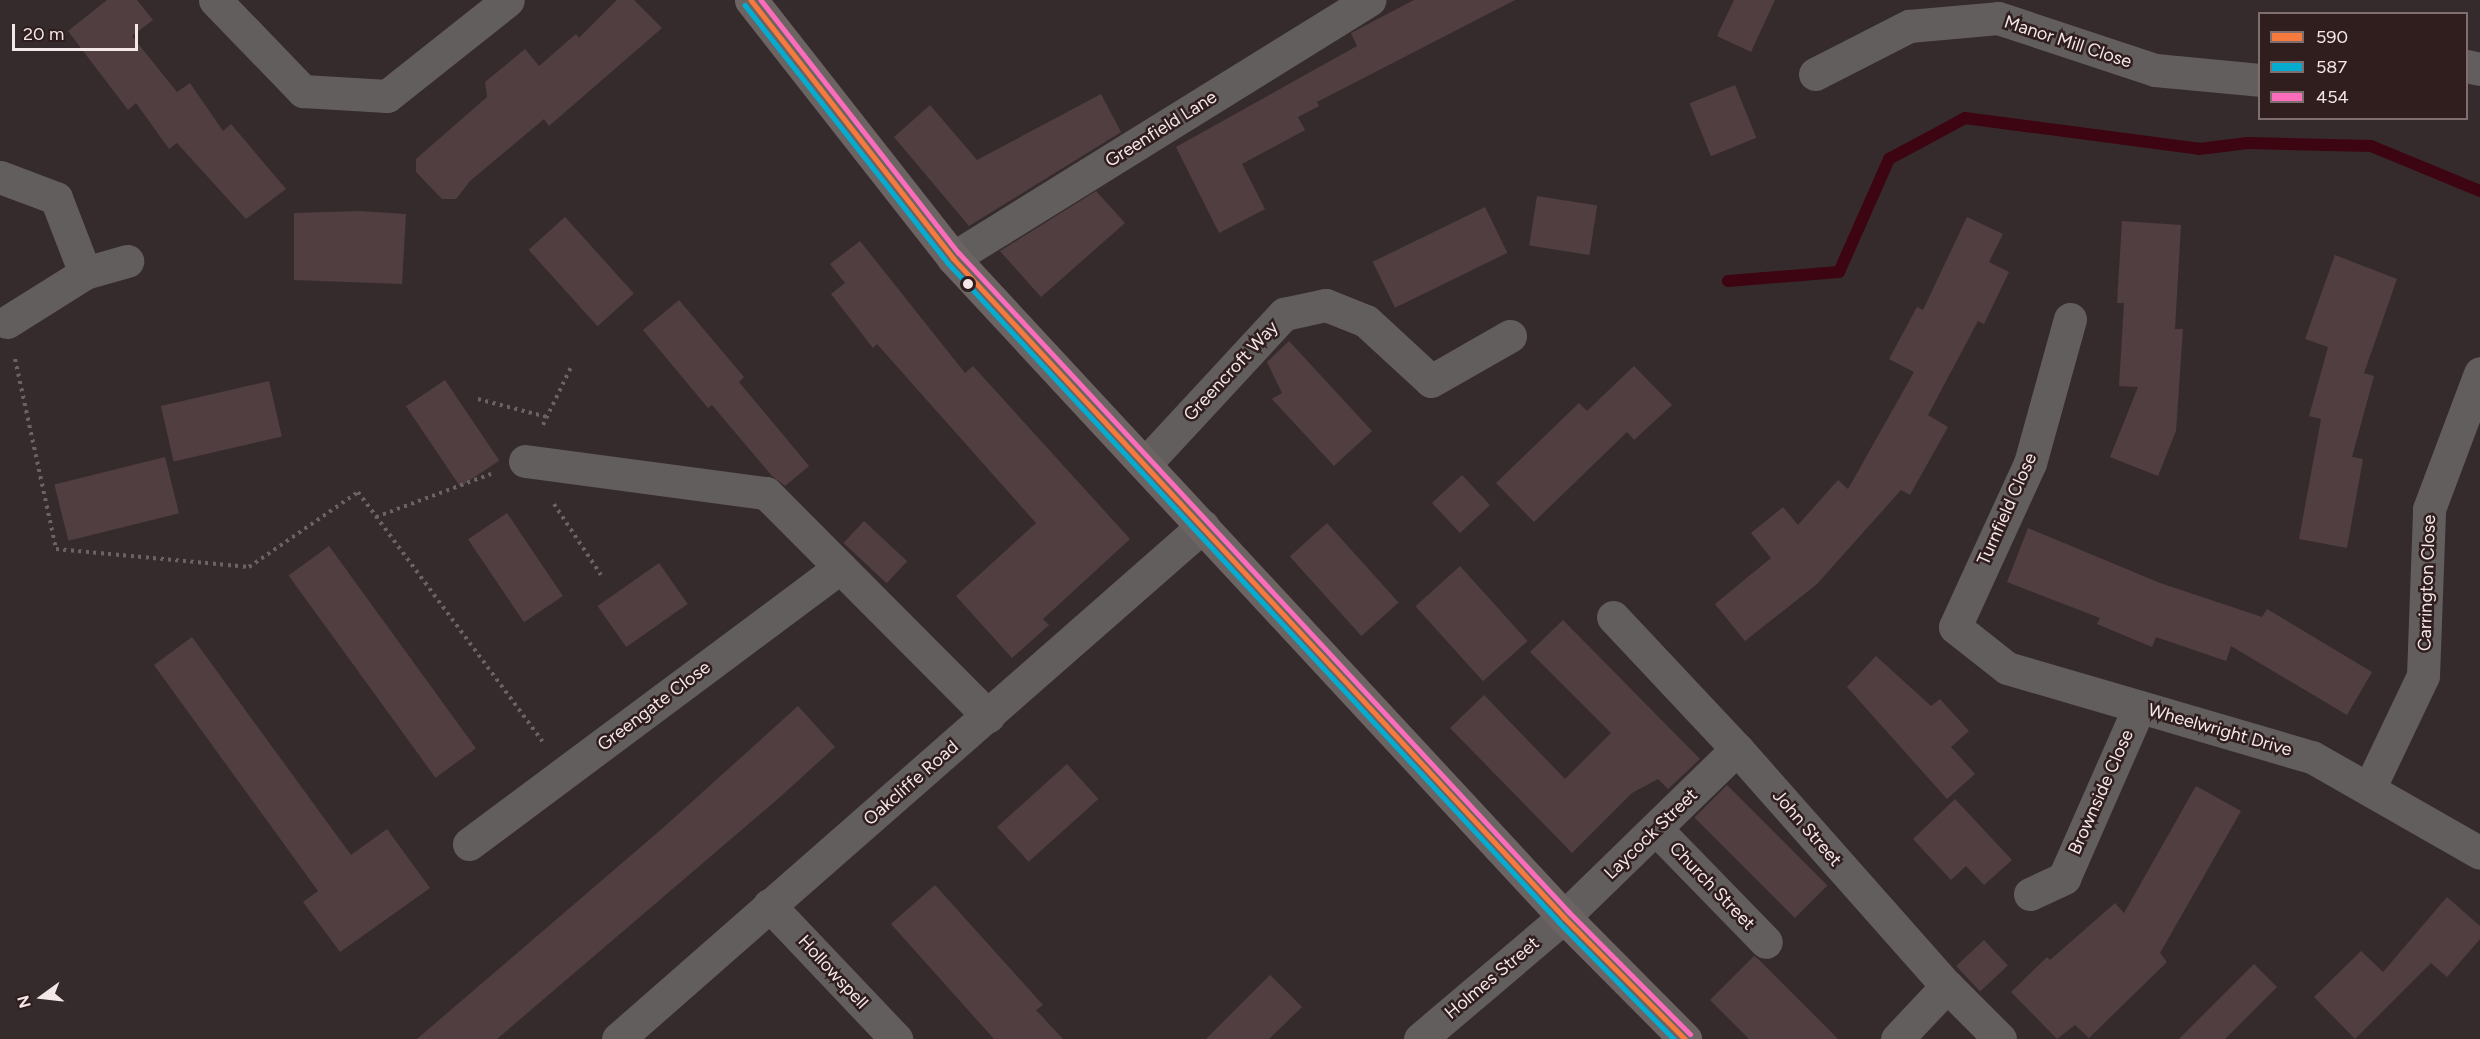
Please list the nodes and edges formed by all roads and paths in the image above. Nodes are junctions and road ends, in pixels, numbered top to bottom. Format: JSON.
{"nodes":[{"id":1,"x":215,"y":0,"type":"edge"},
{"id":2,"x":508,"y":0,"type":"edge"},
{"id":3,"x":752,"y":0,"type":"edge"},
{"id":4,"x":1369,"y":0,"type":"edge"},
{"id":5,"x":1815,"y":74,"type":"dead end"},
{"id":6,"x":2258,"y":80,"type":"edge"},
{"id":7,"x":0,"y":177,"type":"edge"},
{"id":8,"x":953,"y":258,"type":"junction"},
{"id":9,"x":127,"y":261,"type":"dead end"},
{"id":10,"x":85,"y":273,"type":"junction"},
{"id":11,"x":2070,"y":319,"type":"dead end"},
{"id":12,"x":7,"y":322,"type":"joint"},
{"id":13,"x":1510,"y":336,"type":"dead end"},
{"id":14,"x":2480,"y":373,"type":"edge"},
{"id":15,"x":478,"y":399,"type":"dead end"},
{"id":16,"x":547,"y":417,"type":"dead end"},
{"id":17,"x":525,"y":461,"type":"joint"},
{"id":18,"x":1144,"y":464,"type":"junction"},
{"id":19,"x":1203,"y":526,"type":"junction"},
{"id":20,"x":840,"y":567,"type":"junction"},
{"id":21,"x":601,"y":574,"type":"dead end"},
{"id":22,"x":1612,"y":617,"type":"dead end"},
{"id":23,"x":1955,"y":627,"type":"joint"},
{"id":24,"x":2139,"y":707,"type":"junction"},
{"id":25,"x":988,"y":716,"type":"junction"},
{"id":26,"x":1737,"y":749,"type":"junction"},
{"id":27,"x":565,"y":772,"type":"junction"},
{"id":28,"x":2369,"y":789,"type":"junction"},
{"id":29,"x":1657,"y":830,"type":"junction"},
{"id":30,"x":469,"y":844,"type":"dead end"},
{"id":31,"x":2480,"y":853,"type":"edge"},
{"id":32,"x":2030,"y":894,"type":"dead end"},
{"id":33,"x":769,"y":904,"type":"junction"},
{"id":34,"x":1564,"y":917,"type":"junction"},
{"id":35,"x":1766,"y":942,"type":"dead end"},
{"id":36,"x":1947,"y":986,"type":"junction"},
{"id":37,"x":618,"y":1039,"type":"edge"},
{"id":38,"x":896,"y":1039,"type":"edge"},
{"id":39,"x":1420,"y":1039,"type":"edge"},
{"id":40,"x":1685,"y":1039,"type":"edge"},
{"id":41,"x":1897,"y":1039,"type":"edge"},
{"id":42,"x":2000,"y":1039,"type":"edge"}],
"edges":[{"from":1,"to":2,"type":"street"},
{"from":3,"to":8,"type":"highway"},
{"from":4,"to":8,"type":"street","name":"Greenfield Lane"},
{"from":5,"to":6,"type":"street","name":"Manor Mill Close"},
{"from":7,"to":10,"type":"street"},
{"from":8,"to":18,"type":"highway"},
{"from":9,"to":10,"type":"street"},
{"from":10,"to":12,"type":"street"},
{"from":11,"to":23,"type":"street","name":"Turnfield Close"},
{"from":12,"to":27,"type":"path"},
{"from":13,"to":18,"type":"street","name":"Greencroft Way"},
{"from":14,"to":28,"type":"street","name":"Carrington Close"},
{"from":15,"to":16,"type":"path"},
{"from":17,"to":20,"type":"street"},
{"from":17,"to":21,"type":"path"},
{"from":18,"to":19,"type":"highway"},
{"from":19,"to":25,"type":"street","name":"Oakcliffe Road"},
{"from":19,"to":34,"type":"highway"},
{"from":20,"to":25,"type":"street"},
{"from":20,"to":27,"type":"street","name":"Greengate Close"},
{"from":22,"to":26,"type":"street","name":"John Street"},
{"from":23,"to":24,"type":"street","name":"Wheelwright Drive"},
{"from":24,"to":28,"type":"street","name":"Wheelwright Drive"},
{"from":24,"to":32,"type":"street","name":"Brownside Close"},
{"from":25,"to":33,"type":"street","name":"Oakcliffe Road"},
{"from":26,"to":29,"type":"street","name":"Laycock Street"},
{"from":26,"to":36,"type":"street","name":"John Street"},
{"from":27,"to":30,"type":"street","name":"Greengate Close"},
{"from":28,"to":31,"type":"street","name":"Wheelwright Drive"},
{"from":29,"to":34,"type":"street","name":"Laycock Street"},
{"from":29,"to":35,"type":"street","name":"Church Street"},
{"from":33,"to":37,"type":"street","name":"Oakcliffe Road"},
{"from":33,"to":38,"type":"street","name":"Hollowspell"},
{"from":34,"to":39,"type":"street","name":"Holmes Street"},
{"from":34,"to":40,"type":"highway"},
{"from":36,"to":41,"type":"street"},
{"from":36,"to":42,"type":"street","name":"John Street"}]}
